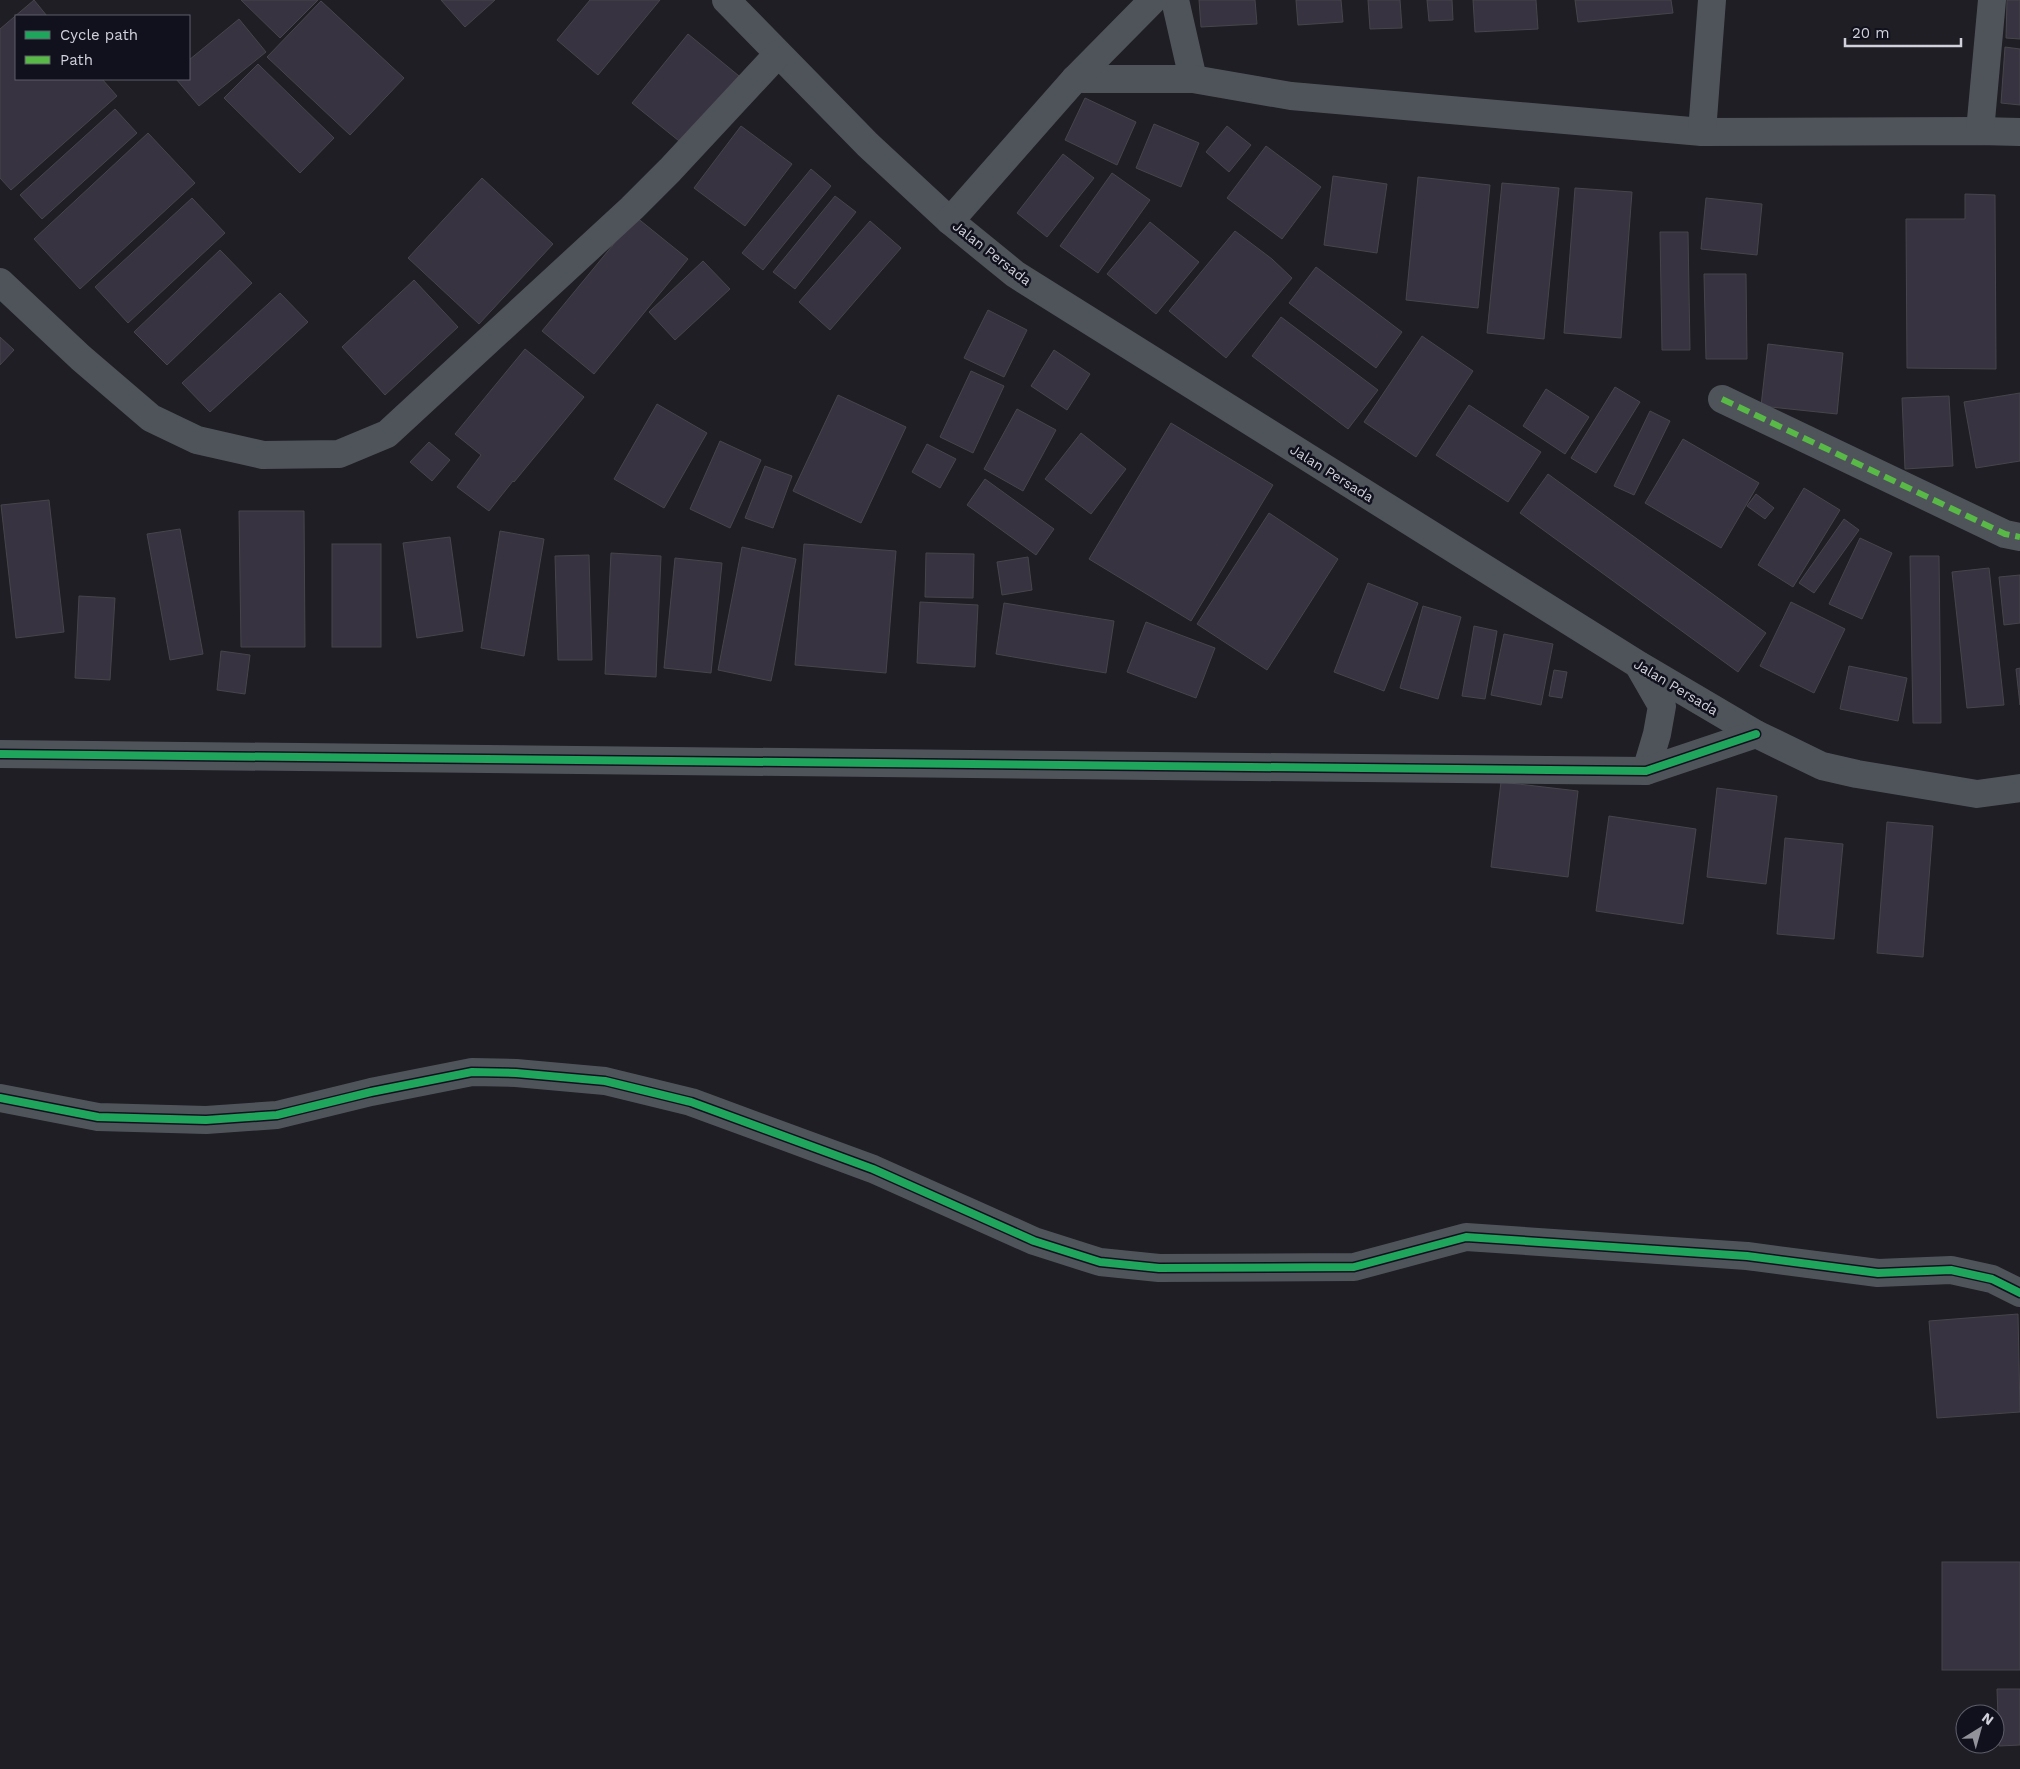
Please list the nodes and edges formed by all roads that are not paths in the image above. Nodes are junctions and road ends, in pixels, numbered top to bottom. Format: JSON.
{"nodes":[{"id":1,"x":726,"y":0,"type":"edge"},
{"id":2,"x":1153,"y":0,"type":"edge"},
{"id":3,"x":1175,"y":0,"type":"edge"},
{"id":4,"x":1712,"y":0,"type":"edge"},
{"id":5,"x":1992,"y":0,"type":"edge"},
{"id":6,"x":778,"y":54,"type":"junction"},
{"id":7,"x":1075,"y":79,"type":"junction"},
{"id":8,"x":1193,"y":79,"type":"junction"},
{"id":9,"x":1980,"y":130,"type":"junction"},
{"id":10,"x":1702,"y":132,"type":"junction"},
{"id":11,"x":2020,"y":132,"type":"edge"},
{"id":12,"x":950,"y":220,"type":"junction"},
{"id":13,"x":0,"y":282,"type":"edge"},
{"id":14,"x":1722,"y":399,"type":"dead end"},
{"id":15,"x":2020,"y":538,"type":"edge"},
{"id":16,"x":1639,"y":665,"type":"junction"},
{"id":17,"x":1756,"y":734,"type":"junction"},
{"id":18,"x":0,"y":754,"type":"edge"},
{"id":19,"x":1646,"y":771,"type":"junction"},
{"id":20,"x":2020,"y":788,"type":"edge"},
{"id":21,"x":0,"y":1098,"type":"edge"},
{"id":22,"x":2020,"y":1293,"type":"edge"}],
"edges":[{"from":1,"to":6,"type":"street","name":"Jalan Persada"},
{"from":2,"to":7,"type":"street"},
{"from":3,"to":8,"type":"street"},
{"from":4,"to":10,"type":"street"},
{"from":5,"to":9,"type":"street"},
{"from":6,"to":12,"type":"street","name":"Jalan Persada"},
{"from":6,"to":13,"type":"street"},
{"from":7,"to":8,"type":"street"},
{"from":7,"to":12,"type":"street"},
{"from":8,"to":10,"type":"street"},
{"from":9,"to":10,"type":"street"},
{"from":9,"to":11,"type":"street"},
{"from":12,"to":16,"type":"street","name":"Jalan Persada"},
{"from":14,"to":15,"type":"street"},
{"from":16,"to":17,"type":"street","name":"Jalan Persada"},
{"from":16,"to":19,"type":"street"},
{"from":17,"to":19,"type":"street"},
{"from":17,"to":20,"type":"street","name":"Jalan Persada"},
{"from":18,"to":19,"type":"street"},
{"from":21,"to":22,"type":"street"}]}
